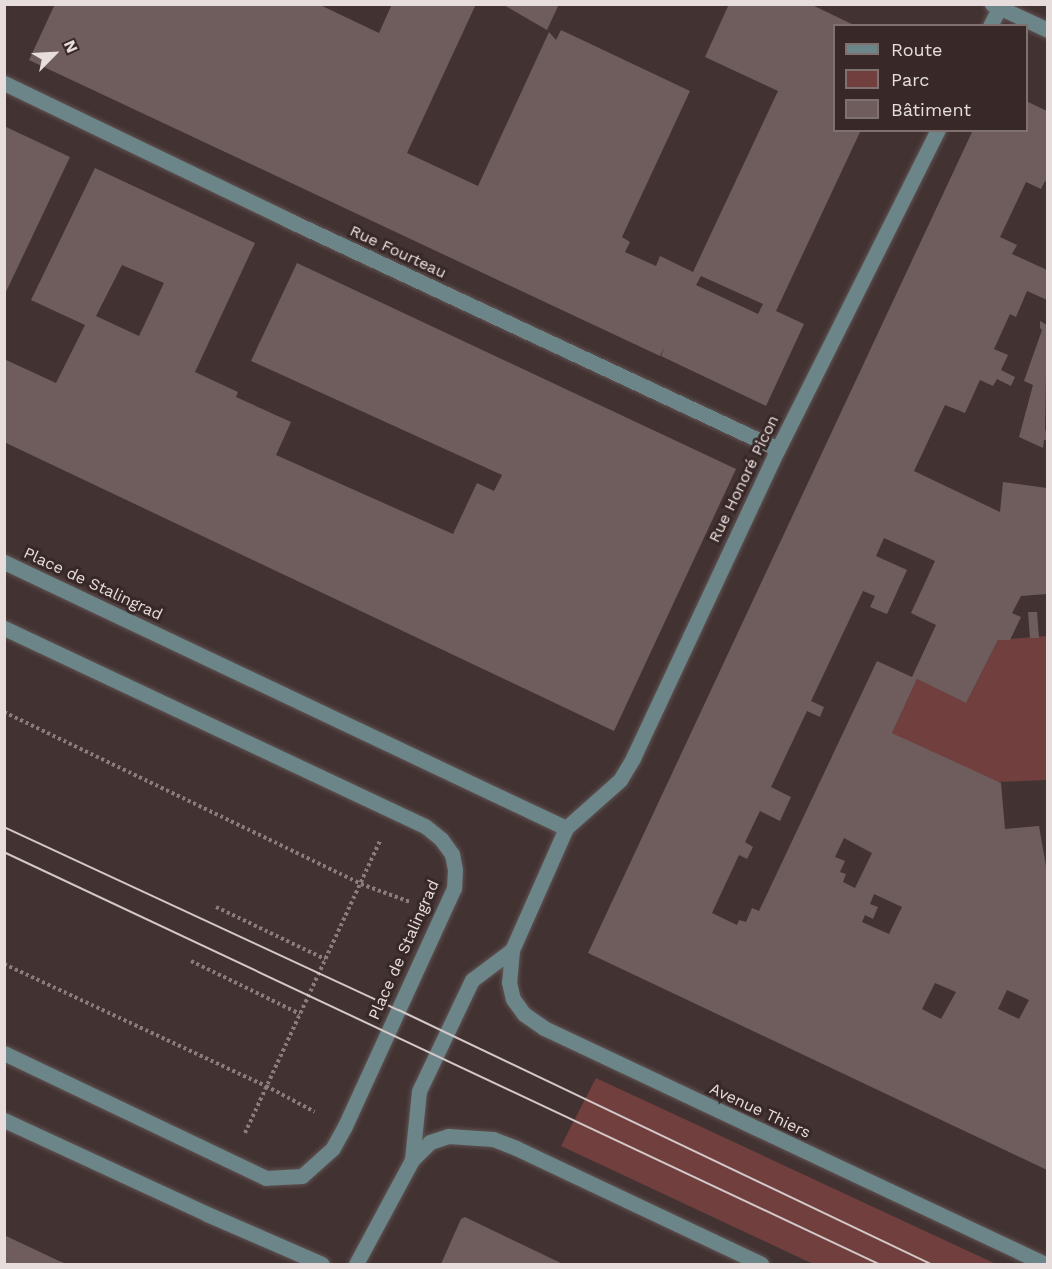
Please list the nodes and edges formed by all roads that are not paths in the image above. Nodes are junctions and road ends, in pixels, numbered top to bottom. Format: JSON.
{"nodes":[{"id":1,"x":995,"y":6,"type":"edge"},
{"id":2,"x":990,"y":24,"type":"edge"},
{"id":3,"x":1047,"y":30,"type":"edge"},
{"id":4,"x":4,"y":83,"type":"edge"},
{"id":5,"x":937,"y":132,"type":"edge"},
{"id":6,"x":778,"y":448,"type":"junction"},
{"id":7,"x":4,"y":562,"type":"edge"},
{"id":8,"x":4,"y":628,"type":"edge"},
{"id":9,"x":566,"y":828,"type":"junction"},
{"id":10,"x":512,"y":950,"type":"junction"},
{"id":11,"x":4,"y":1053,"type":"edge"},
{"id":12,"x":4,"y":1120,"type":"edge"},
{"id":13,"x":412,"y":1160,"type":"junction"},
{"id":14,"x":322,"y":1264,"type":"edge"},
{"id":15,"x":356,"y":1264,"type":"edge"},
{"id":16,"x":761,"y":1264,"type":"edge"},
{"id":17,"x":1045,"y":1264,"type":"edge"}],
"edges":[{"from":1,"to":2,"type":"street"},
{"from":1,"to":3,"type":"street"},
{"from":4,"to":6,"type":"street","name":"Rue Fourteau"},
{"from":5,"to":6,"type":"street","name":"Rue Honoré Picon"},
{"from":6,"to":9,"type":"street","name":"Rue Honoré Picon"},
{"from":7,"to":9,"type":"street","name":"Place de Stalingrad"},
{"from":8,"to":11,"type":"street","name":"Place de Stalingrad"},
{"from":9,"to":10,"type":"street"},
{"from":10,"to":13,"type":"street"},
{"from":10,"to":17,"type":"street","name":"Avenue Thiers"},
{"from":12,"to":14,"type":"street"},
{"from":13,"to":15,"type":"street"},
{"from":13,"to":16,"type":"street"}]}
